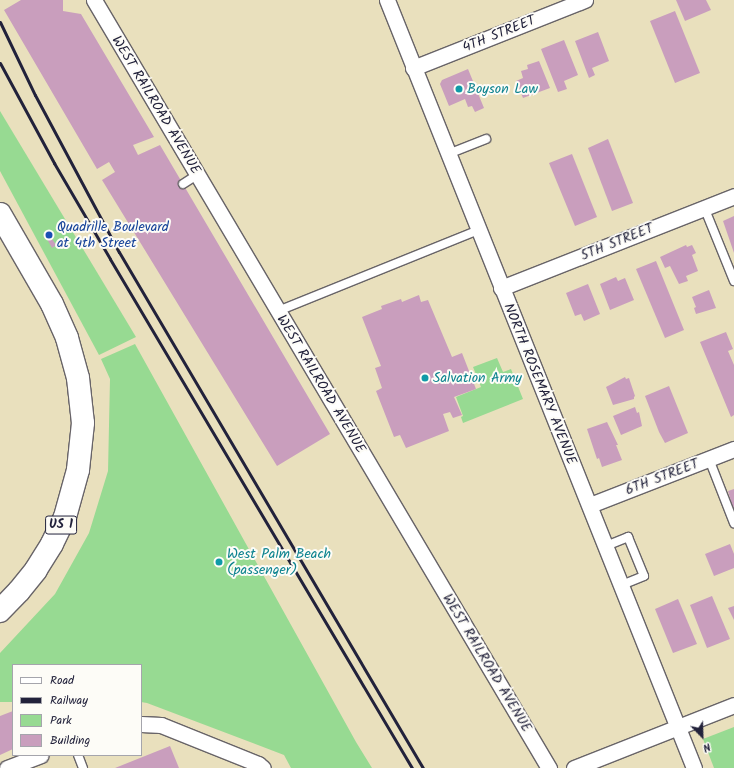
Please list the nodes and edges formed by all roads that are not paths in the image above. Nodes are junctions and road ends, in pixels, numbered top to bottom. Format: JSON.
{"nodes":[{"id":1,"x":94,"y":0,"type":"edge"},
{"id":2,"x":386,"y":0,"type":"edge"},
{"id":3,"x":585,"y":0,"type":"edge"},
{"id":4,"x":413,"y":68,"type":"junction"},
{"id":5,"x":486,"y":139,"type":"dead end"},
{"id":6,"x":448,"y":154,"type":"junction"},
{"id":7,"x":197,"y":175,"type":"junction"},
{"id":8,"x":183,"y":184,"type":"dead end"},
{"id":9,"x":734,"y":196,"type":"edge"},
{"id":10,"x":704,"y":207,"type":"junction"},
{"id":11,"x":3,"y":225,"type":"edge"},
{"id":12,"x":478,"y":230,"type":"junction"},
{"id":13,"x":734,"y":281,"type":"edge"},
{"id":14,"x":501,"y":288,"type":"junction"},
{"id":15,"x":278,"y":311,"type":"junction"},
{"id":16,"x":734,"y":449,"type":"edge"},
{"id":17,"x":709,"y":459,"type":"junction"},
{"id":18,"x":590,"y":505,"type":"junction"},
{"id":19,"x":734,"y":523,"type":"edge"},
{"id":20,"x":606,"y":546,"type":"junction"},
{"id":21,"x":622,"y":585,"type":"junction"},
{"id":22,"x":0,"y":611,"type":"edge"},
{"id":23,"x":734,"y":704,"type":"edge"},
{"id":24,"x":142,"y":724,"type":"edge"},
{"id":25,"x":678,"y":727,"type":"junction"},
{"id":26,"x":38,"y":756,"type":"edge"},
{"id":27,"x":78,"y":756,"type":"edge"},
{"id":28,"x":7,"y":768,"type":"edge"},
{"id":29,"x":83,"y":768,"type":"edge"},
{"id":30,"x":263,"y":768,"type":"edge"},
{"id":31,"x":549,"y":768,"type":"edge"},
{"id":32,"x":574,"y":768,"type":"edge"},
{"id":33,"x":694,"y":768,"type":"edge"}],
"edges":[{"from":1,"to":7,"type":"street","name":"WEST RAILROAD AVENUE"},
{"from":2,"to":4,"type":"street","name":"NORTH ROSEMARY AVENUE"},
{"from":3,"to":4,"type":"street","name":"4TH STREET"},
{"from":4,"to":6,"type":"street","name":"NORTH ROSEMARY AVENUE"},
{"from":5,"to":6,"type":"lane"},
{"from":6,"to":12,"type":"street","name":"NORTH ROSEMARY AVENUE"},
{"from":7,"to":8,"type":"lane"},
{"from":7,"to":15,"type":"street","name":"WEST RAILROAD AVENUE"},
{"from":9,"to":10,"type":"street","name":"5TH STREET"},
{"from":10,"to":13,"type":"lane"},
{"from":10,"to":14,"type":"street","name":"5TH STREET"},
{"from":11,"to":22,"type":"main road","number":"US 1"},
{"from":12,"to":14,"type":"street","name":"NORTH ROSEMARY AVENUE"},
{"from":12,"to":15,"type":"lane"},
{"from":14,"to":18,"type":"street","name":"NORTH ROSEMARY AVENUE"},
{"from":15,"to":31,"type":"street","name":"WEST RAILROAD AVENUE"},
{"from":16,"to":17,"type":"street","name":"6TH STREET"},
{"from":17,"to":18,"type":"street","name":"6TH STREET"},
{"from":17,"to":19,"type":"lane"},
{"from":18,"to":20,"type":"street","name":"NORTH ROSEMARY AVENUE"},
{"from":20,"to":21,"type":"street","name":"NORTH ROSEMARY AVENUE"},
{"from":20,"to":21,"type":"lane"},
{"from":21,"to":25,"type":"street","name":"NORTH ROSEMARY AVENUE"},
{"from":23,"to":25,"type":"street"},
{"from":24,"to":30,"type":"street"},
{"from":25,"to":32,"type":"street"},
{"from":25,"to":33,"type":"street","name":"NORTH ROSEMARY AVENUE"},
{"from":26,"to":28,"type":"street"},
{"from":27,"to":29,"type":"lane"}]}
